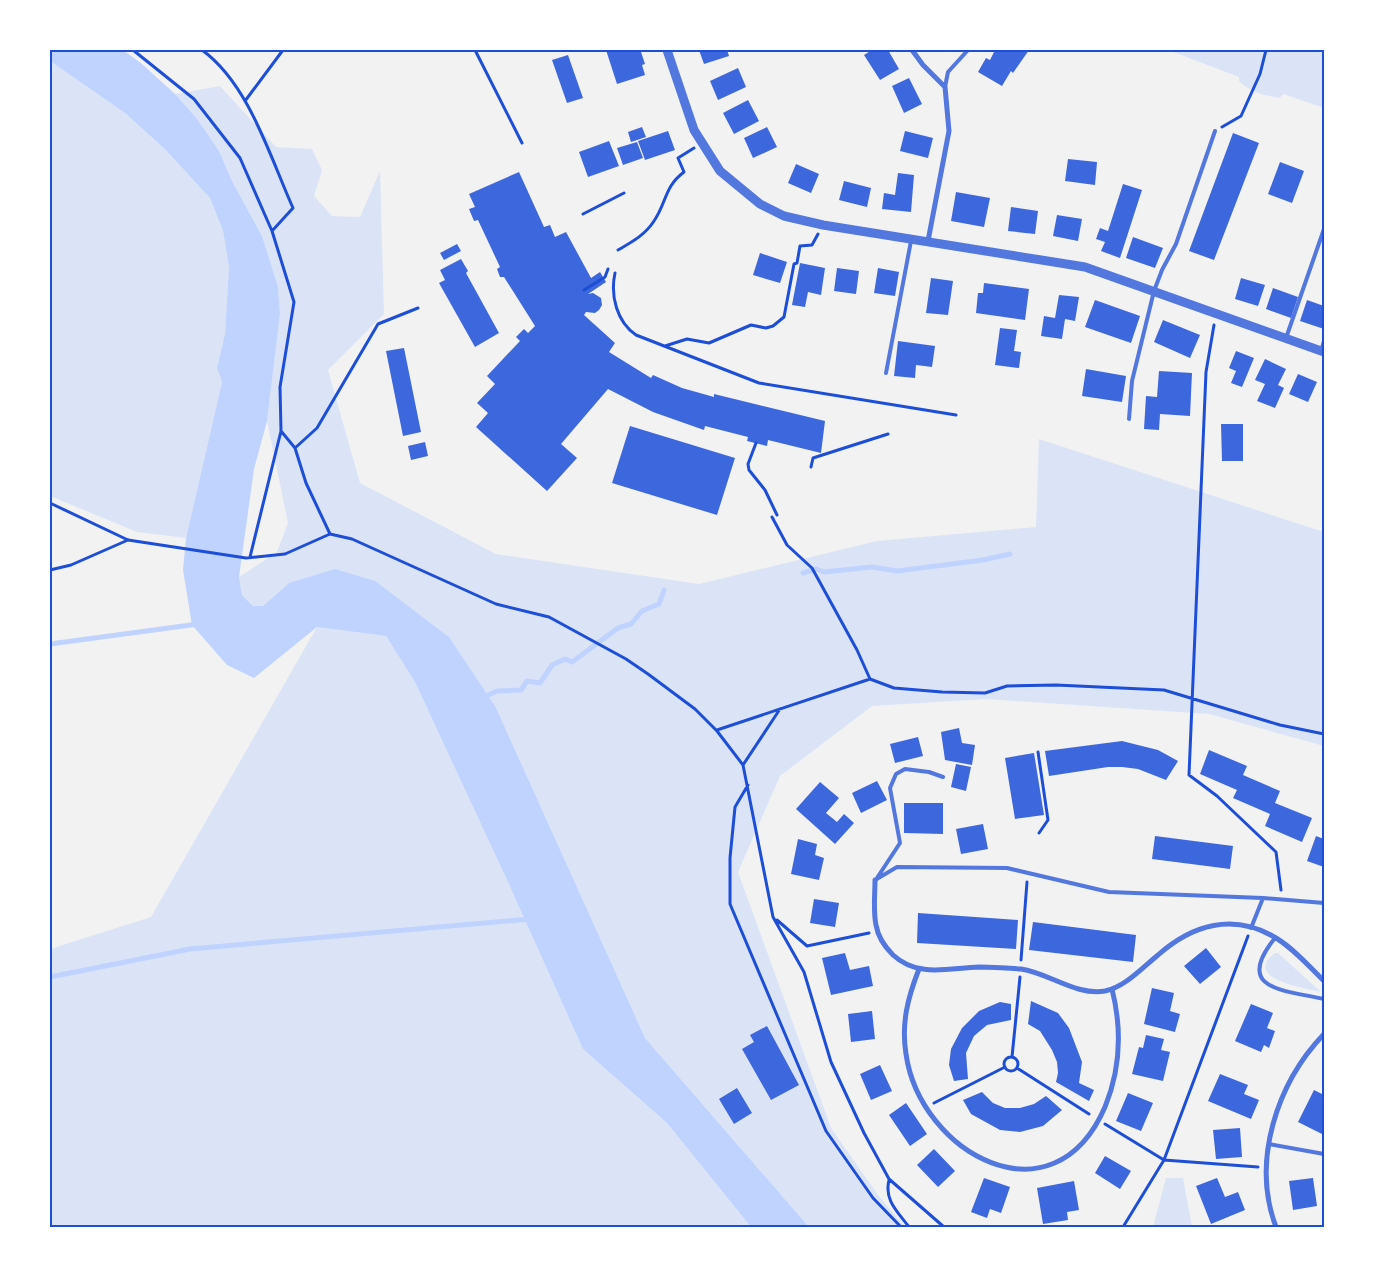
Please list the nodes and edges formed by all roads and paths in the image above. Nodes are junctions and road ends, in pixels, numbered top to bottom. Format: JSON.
{"nodes":[{"id":1,"x":134,"y":50,"type":"edge"},
{"id":2,"x":202,"y":50,"type":"edge"},
{"id":3,"x":283,"y":50,"type":"edge"},
{"id":4,"x":475,"y":50,"type":"edge"},
{"id":5,"x":666,"y":50,"type":"edge"},
{"id":6,"x":912,"y":50,"type":"edge"},
{"id":7,"x":968,"y":50,"type":"edge"},
{"id":8,"x":1266,"y":50,"type":"edge"},
{"id":9,"x":945,"y":87,"type":"junction"},
{"id":10,"x":246,"y":101,"type":"junction"},
{"id":11,"x":1215,"y":131,"type":"joint"},
{"id":12,"x":522,"y":143,"type":"dead end"},
{"id":13,"x":700,"y":144,"type":"junction"},
{"id":14,"x":624,"y":193,"type":"dead end"},
{"id":15,"x":583,"y":214,"type":"dead end"},
{"id":16,"x":823,"y":225,"type":"junction"},
{"id":17,"x":1324,"y":229,"type":"edge"},
{"id":18,"x":272,"y":231,"type":"junction"},
{"id":19,"x":911,"y":239,"type":"junction"},
{"id":20,"x":928,"y":241,"type":"junction"},
{"id":21,"x":618,"y":250,"type":"dead end"},
{"id":22,"x":608,"y":269,"type":"dead end"},
{"id":23,"x":615,"y":273,"type":"dead end"},
{"id":24,"x":584,"y":290,"type":"dead end"},
{"id":25,"x":1154,"y":291,"type":"junction"},
{"id":26,"x":418,"y":308,"type":"dead end"},
{"id":27,"x":1216,"y":312,"type":"junction"},
{"id":28,"x":1286,"y":338,"type":"junction"},
{"id":29,"x":1324,"y":341,"type":"edge"},
{"id":30,"x":664,"y":346,"type":"junction"},
{"id":31,"x":1322,"y":351,"type":"edge"},
{"id":32,"x":886,"y":374,"type":"dead end"},
{"id":33,"x":956,"y":415,"type":"dead end"},
{"id":34,"x":1129,"y":419,"type":"dead end"},
{"id":35,"x":281,"y":430,"type":"junction"},
{"id":36,"x":888,"y":434,"type":"dead end"},
{"id":37,"x":756,"y":443,"type":"dead end"},
{"id":38,"x":295,"y":448,"type":"junction"},
{"id":39,"x":811,"y":467,"type":"dead end"},
{"id":40,"x":50,"y":503,"type":"edge"},
{"id":41,"x":777,"y":515,"type":"dead end"},
{"id":42,"x":772,"y":517,"type":"dead end"},
{"id":43,"x":330,"y":534,"type":"junction"},
{"id":44,"x":128,"y":540,"type":"junction"},
{"id":45,"x":248,"y":558,"type":"junction"},
{"id":46,"x":50,"y":570,"type":"edge"},
{"id":47,"x":870,"y":679,"type":"junction"},
{"id":48,"x":1192,"y":699,"type":"junction"},
{"id":49,"x":780,"y":708,"type":"junction"},
{"id":50,"x":717,"y":730,"type":"junction"},
{"id":51,"x":1324,"y":734,"type":"edge"},
{"id":52,"x":1038,"y":752,"type":"dead end"},
{"id":53,"x":743,"y":765,"type":"junction"},
{"id":54,"x":943,"y":777,"type":"dead end"},
{"id":55,"x":748,"y":784,"type":"junction"},
{"id":56,"x":1039,"y":833,"type":"dead end"},
{"id":57,"x":875,"y":880,"type":"junction"},
{"id":58,"x":1262,"y":898,"type":"junction"},
{"id":59,"x":1284,"y":900,"type":"junction"},
{"id":60,"x":1324,"y":904,"type":"edge"},
{"id":61,"x":774,"y":917,"type":"junction"},
{"id":62,"x":1251,"y":928,"type":"junction"},
{"id":63,"x":877,"y":931,"type":"junction"},
{"id":64,"x":1276,"y":938,"type":"junction"},
{"id":65,"x":920,"y":969,"type":"junction"},
{"id":66,"x":1324,"y":981,"type":"edge"},
{"id":67,"x":1112,"y":989,"type":"junction"},
{"id":68,"x":1324,"y":998,"type":"edge"},
{"id":69,"x":1324,"y":1034,"type":"edge"},
{"id":70,"x":1005,"y":1067,"type":"junction"},
{"id":71,"x":1017,"y":1068,"type":"junction"},
{"id":72,"x":926,"y":1106,"type":"junction"},
{"id":73,"x":1099,"y":1120,"type":"junction"},
{"id":74,"x":1269,"y":1144,"type":"junction"},
{"id":75,"x":1324,"y":1154,"type":"edge"},
{"id":76,"x":1164,"y":1160,"type":"junction"},
{"id":77,"x":1266,"y":1168,"type":"junction"},
{"id":78,"x":889,"y":1179,"type":"junction"},
{"id":79,"x":901,"y":1227,"type":"edge"},
{"id":80,"x":909,"y":1227,"type":"edge"},
{"id":81,"x":944,"y":1227,"type":"edge"},
{"id":82,"x":1123,"y":1227,"type":"edge"},
{"id":83,"x":1276,"y":1227,"type":"edge"}],
"edges":[{"from":1,"to":18,"type":"path"},
{"from":2,"to":10,"type":"path"},
{"from":3,"to":10,"type":"path"},
{"from":4,"to":12,"type":"path"},
{"from":5,"to":13,"type":"street"},
{"from":6,"to":9,"type":"street"},
{"from":7,"to":9,"type":"lane"},
{"from":8,"to":11,"type":"path"},
{"from":9,"to":20,"type":"street"},
{"from":10,"to":18,"type":"path"},
{"from":11,"to":25,"type":"lane"},
{"from":13,"to":16,"type":"street"},
{"from":13,"to":21,"type":"path"},
{"from":14,"to":15,"type":"path"},
{"from":16,"to":19,"type":"street"},
{"from":16,"to":30,"type":"path"},
{"from":17,"to":28,"type":"lane"},
{"from":18,"to":35,"type":"path"},
{"from":19,"to":20,"type":"street"},
{"from":19,"to":32,"type":"lane"},
{"from":20,"to":25,"type":"street"},
{"from":22,"to":24,"type":"path"},
{"from":23,"to":30,"type":"path"},
{"from":25,"to":27,"type":"street"},
{"from":25,"to":34,"type":"lane"},
{"from":26,"to":38,"type":"path"},
{"from":27,"to":28,"type":"street"},
{"from":27,"to":48,"type":"path"},
{"from":28,"to":31,"type":"street"},
{"from":29,"to":31,"type":"lane"},
{"from":30,"to":33,"type":"path"},
{"from":35,"to":38,"type":"path"},
{"from":35,"to":45,"type":"path"},
{"from":36,"to":39,"type":"path"},
{"from":37,"to":41,"type":"path"},
{"from":38,"to":43,"type":"path"},
{"from":40,"to":44,"type":"path"},
{"from":42,"to":47,"type":"path"},
{"from":43,"to":45,"type":"path"},
{"from":43,"to":50,"type":"path"},
{"from":44,"to":45,"type":"path"},
{"from":44,"to":46,"type":"path"},
{"from":47,"to":48,"type":"path"},
{"from":47,"to":49,"type":"path"},
{"from":48,"to":51,"type":"path"},
{"from":48,"to":59,"type":"path"},
{"from":49,"to":50,"type":"path"},
{"from":49,"to":53,"type":"path"},
{"from":50,"to":53,"type":"path"},
{"from":52,"to":56,"type":"path"},
{"from":53,"to":55,"type":"path"},
{"from":54,"to":57,"type":"lane"},
{"from":55,"to":61,"type":"path"},
{"from":55,"to":79,"type":"path"},
{"from":57,"to":58,"type":"lane"},
{"from":57,"to":63,"type":"street"},
{"from":58,"to":59,"type":"lane"},
{"from":58,"to":62,"type":"lane"},
{"from":59,"to":60,"type":"lane"},
{"from":61,"to":63,"type":"path"},
{"from":61,"to":78,"type":"path"},
{"from":62,"to":64,"type":"street"},
{"from":62,"to":67,"type":"street"},
{"from":62,"to":76,"type":"path"},
{"from":63,"to":65,"type":"street"},
{"from":64,"to":66,"type":"street"},
{"from":64,"to":68,"type":"lane"},
{"from":65,"to":67,"type":"street"},
{"from":65,"to":72,"type":"street"},
{"from":67,"to":73,"type":"street"},
{"from":69,"to":74,"type":"street"},
{"from":70,"to":71,"type":"path"},
{"from":70,"to":71,"type":"path"},
{"from":70,"to":72,"type":"path"},
{"from":71,"to":73,"type":"path"},
{"from":72,"to":73,"type":"street"},
{"from":73,"to":76,"type":"path"},
{"from":74,"to":75,"type":"lane"},
{"from":74,"to":77,"type":"street"},
{"from":76,"to":77,"type":"path"},
{"from":76,"to":82,"type":"path"},
{"from":77,"to":83,"type":"street"},
{"from":78,"to":80,"type":"path"},
{"from":78,"to":81,"type":"path"}]}
